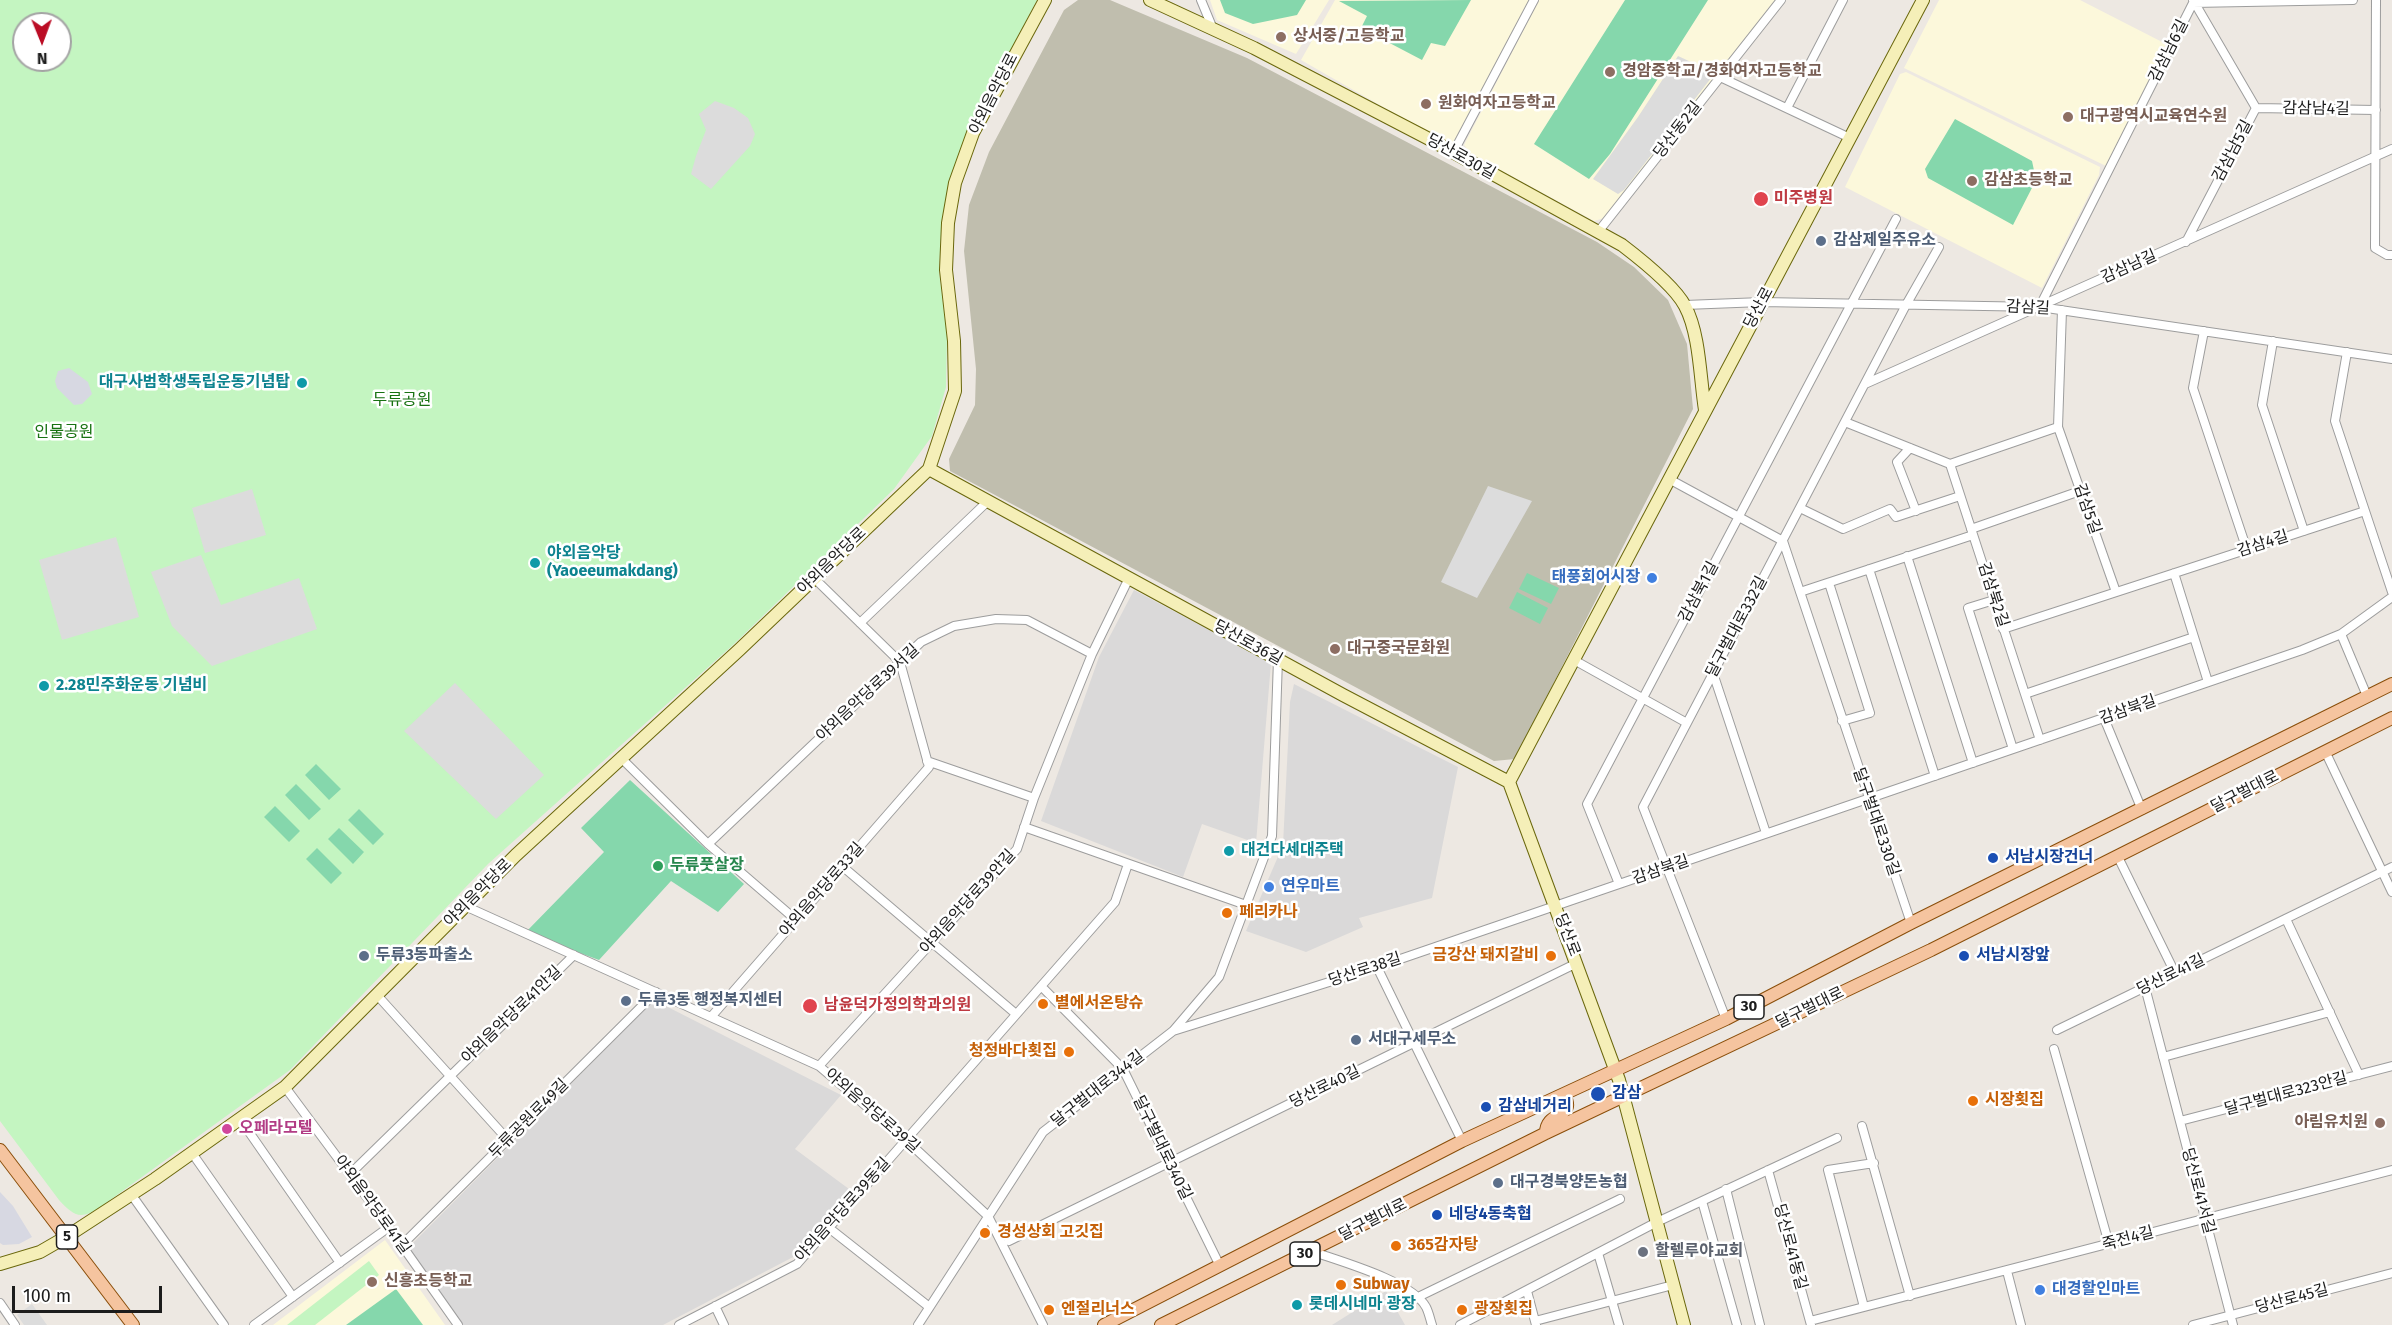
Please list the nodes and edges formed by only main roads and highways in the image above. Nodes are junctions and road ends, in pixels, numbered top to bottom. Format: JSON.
{"nodes":[{"id":1,"x":1045,"y":0,"type":"edge"},
{"id":2,"x":1150,"y":0,"type":"edge"},
{"id":3,"x":1923,"y":0,"type":"edge"},
{"id":4,"x":1704,"y":410,"type":"junction"},
{"id":5,"x":929,"y":469,"type":"junction"},
{"id":6,"x":2392,"y":684,"type":"edge"},
{"id":7,"x":2392,"y":718,"type":"edge"},
{"id":8,"x":1509,"y":782,"type":"junction"},
{"id":9,"x":1615,"y":1071,"type":"junction"},
{"id":10,"x":1564,"y":1095,"type":"junction"},
{"id":11,"x":1623,"y":1098,"type":"junction"},
{"id":12,"x":1546,"y":1133,"type":"junction"},
{"id":13,"x":0,"y":1150,"type":"edge"},
{"id":14,"x":66,"y":1237,"type":"junction"},
{"id":15,"x":0,"y":1264,"type":"edge"},
{"id":16,"x":134,"y":1325,"type":"edge"},
{"id":17,"x":1104,"y":1325,"type":"edge"},
{"id":18,"x":1161,"y":1325,"type":"edge"},
{"id":19,"x":1684,"y":1325,"type":"edge"}],
"edges":[{"from":1,"to":5,"type":"main road","name":"야외음악당로"},
{"from":2,"to":4,"type":"main road","name":"당산로30길"},
{"from":3,"to":4,"type":"main road","name":"당산로"},
{"from":4,"to":8,"type":"main road","name":"당산로"},
{"from":5,"to":8,"type":"main road","name":"당산로36길"},
{"from":5,"to":14,"type":"main road","name":"야외음악당로"},
{"from":6,"to":9,"type":"main road","name":"달구벌대로","number":"30"},
{"from":7,"to":11,"type":"main road","name":"달구벌대로","number":"30"},
{"from":8,"to":9,"type":"main road","name":"당산로"},
{"from":9,"to":10,"type":"main road","name":"달구벌대로","number":"30"},
{"from":9,"to":11,"type":"main road","name":"당산로"},
{"from":10,"to":12,"type":"main road"},
{"from":10,"to":17,"type":"main road","name":"달구벌대로","number":"30"},
{"from":11,"to":12,"type":"main road","name":"달구벌대로","number":"30"},
{"from":11,"to":19,"type":"main road","name":"당산로"},
{"from":12,"to":18,"type":"main road","name":"달구벌대로","number":"30"},
{"from":13,"to":14,"type":"main road","number":"5"},
{"from":14,"to":15,"type":"main road","name":"야외음악당로"},
{"from":14,"to":16,"type":"main road","number":"5"}]}
